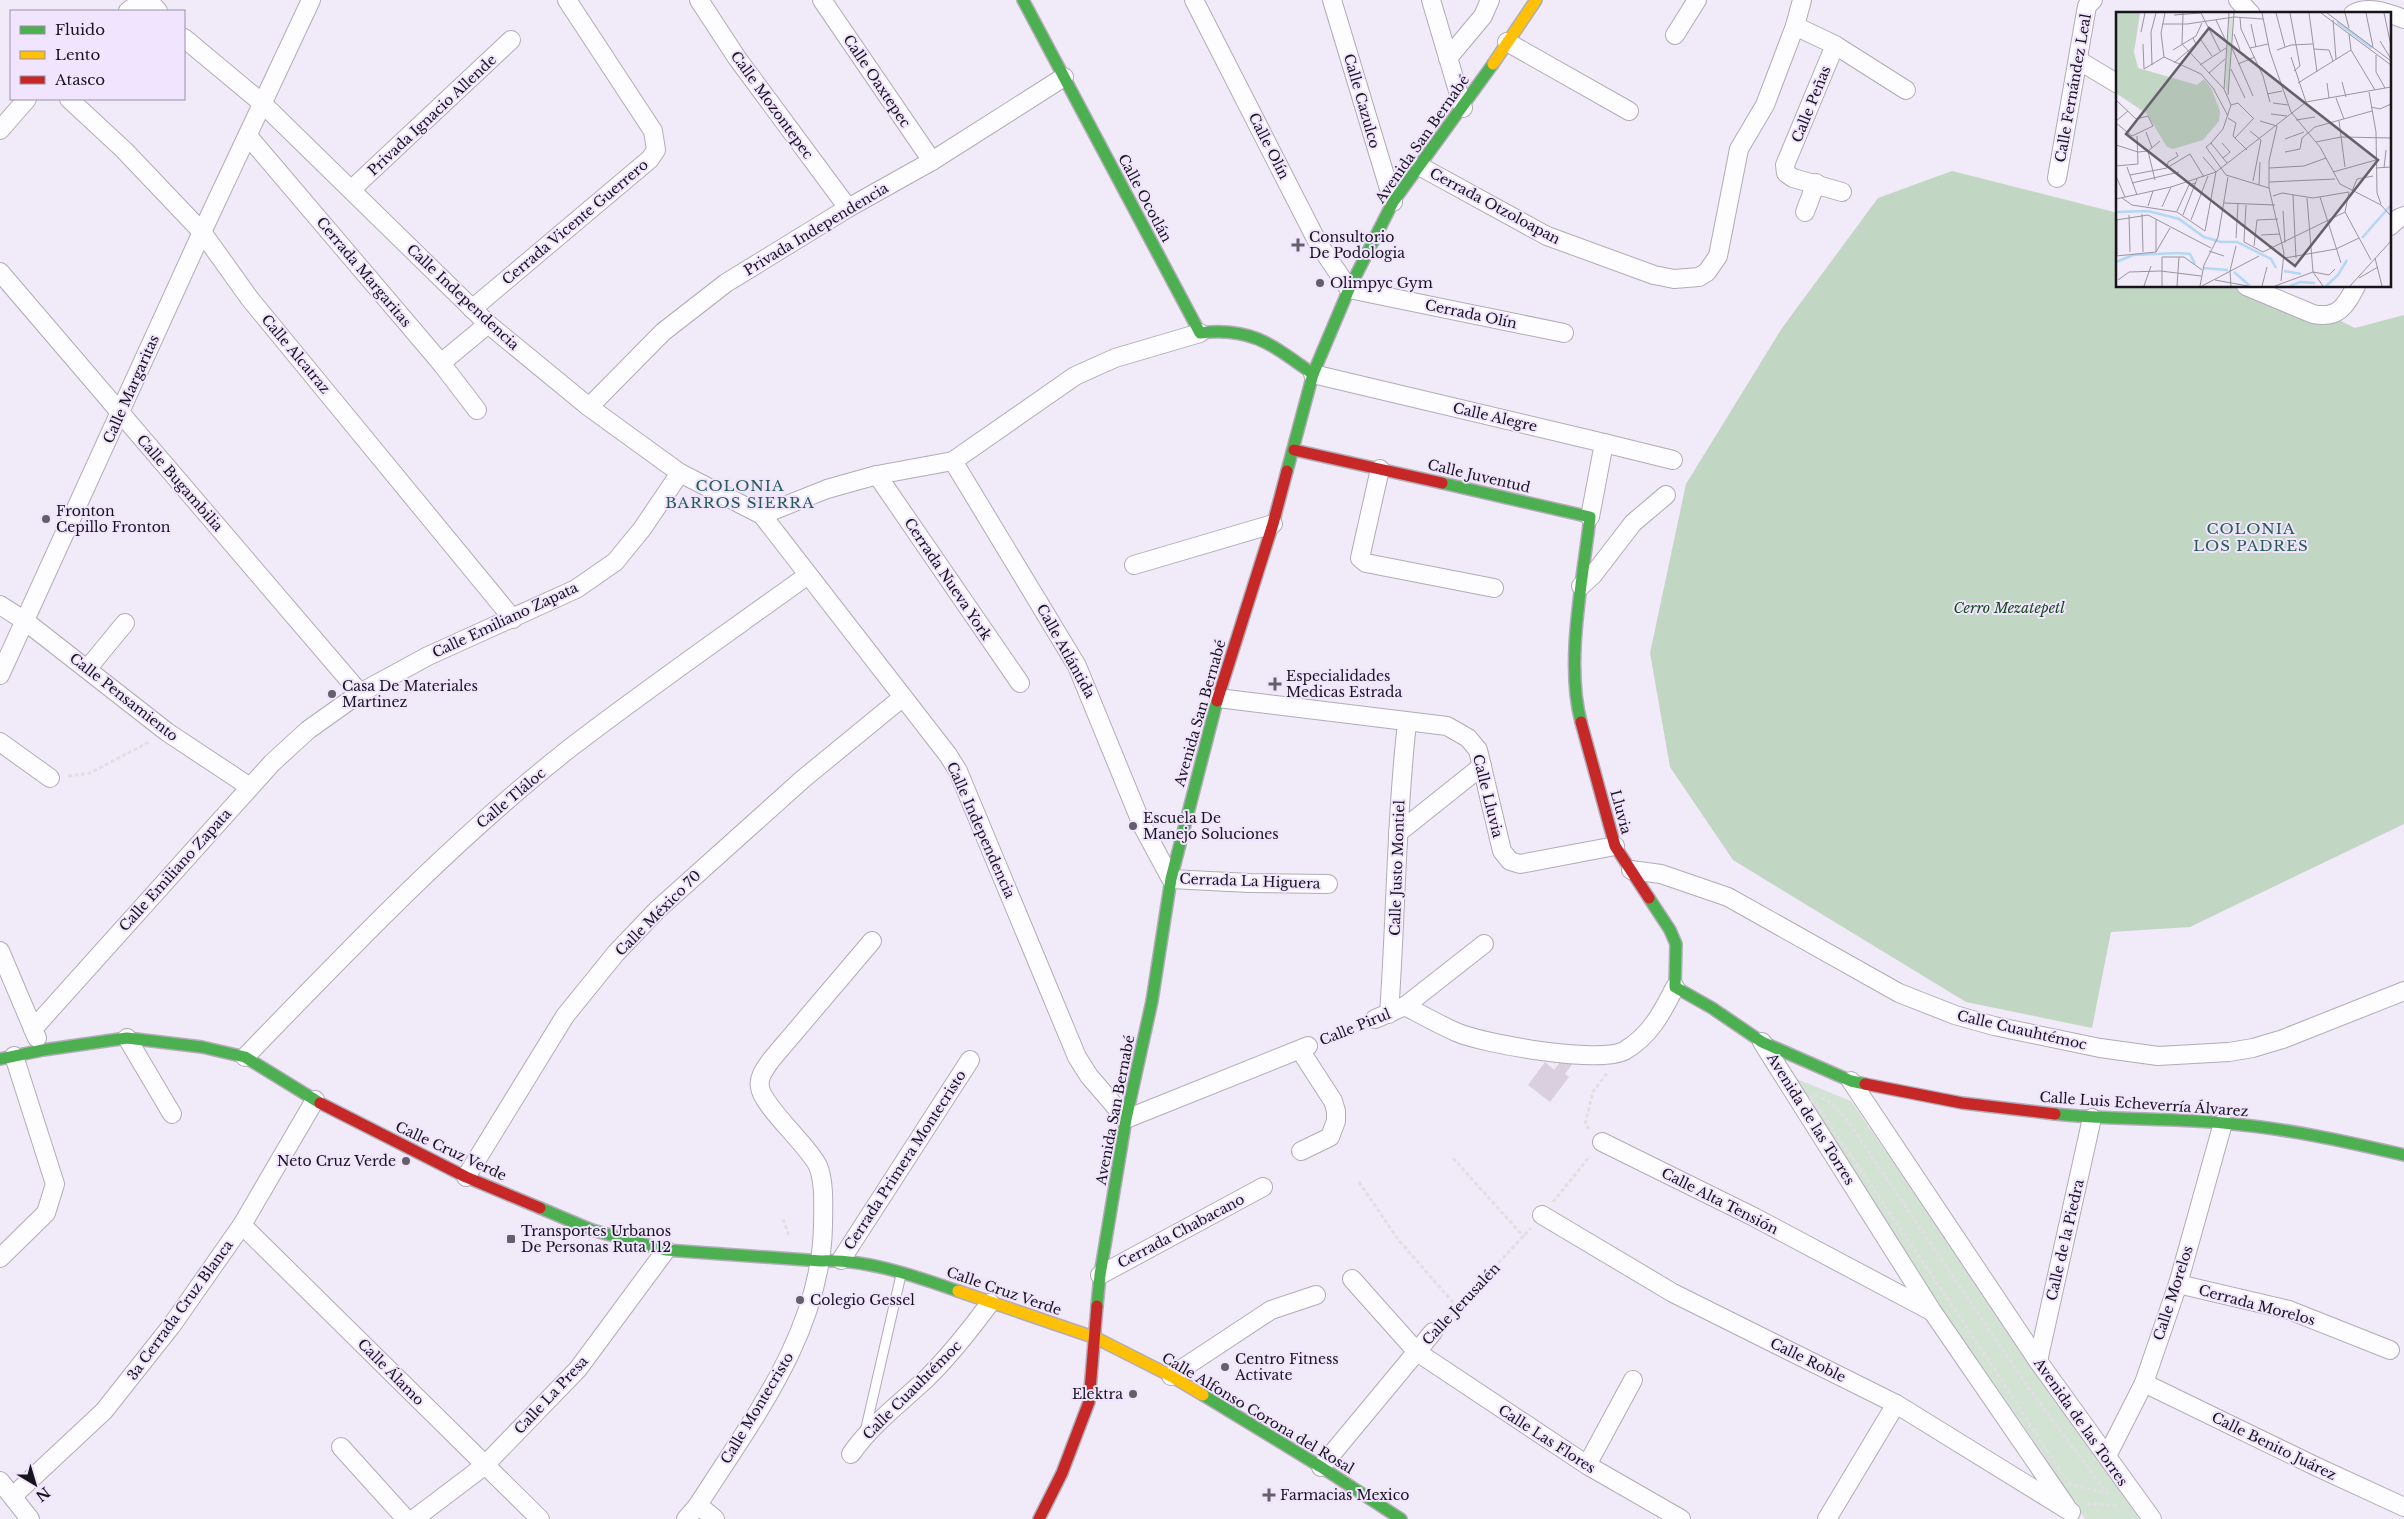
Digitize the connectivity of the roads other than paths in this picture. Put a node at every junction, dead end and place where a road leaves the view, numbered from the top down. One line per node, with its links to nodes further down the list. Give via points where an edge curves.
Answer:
1 (146, 0): 16 (street); 17 (street)
2 (311, 0): 36 (street, Calle Margaritas)
3 (567, 0): 57 (street, Cerrada Vicente Guerrero, via 654,131 656,150 650,159)
4 (699, 0): 48 (street, Calle Mozontepec, via 736,58)
5 (822, 0): 41 (street, Calle Oaxtepec)
6 (1023, 0): 31 (street, Calle Ocotlán)
7 (1194, 0): 56 (street, Calle Olín, via 1318,243)
8 (1332, 0): 47 (street, Calle Cazulco)
9 (1431, 0): 29 (street)
10 (1490, 0): 29 (street, via 1483,16)
11 (1536, 0): 27 (street, Avenida San Bernabé)
12 (1697, 0): 24 (street)
13 (1802, 0): 23 (street)
14 (2238, 0): 18 (street)
15 (2087, 2): 30 (street, Calle Fernández Leal)
16 (130, 10)
17 (157, 10)
18 (2249, 12)
19 (2356, 12): 20 (street)
20 (2386, 12)
21 (2392, 14): 22 (street)
22 (2404, 19)
23 (1795, 26): 28 (street); 42 (street, Cerrada Otzoloapan, via 1765,105 1739,150 1718,256 1707,272 1690,279 1674,280 1654,275 1547,236)
24 (1675, 34)
25 (185, 39): 36 (street, Calle Independencia)
26 (512, 40): 45 (street, Privada Ignacio Allende)
27 (1507, 42): 37 (street, Avenida San Bernabé); 38 (street)
28 (1835, 45): 33 (street); 44 (street, Calle Peñas, via 1785,165 1786,173 1793,178)
29 (1448, 58): 37 (street)
30 (2078, 60): 32 (street); 43 (street, Calle Fernández Leal)
31 (1064, 77): 41 (street, Privada Independencia); 59 (street, Calle Ocotlán)
32 (2116, 83)
33 (1906, 90)
34 (26, 100): 39 (street)
35 (70, 100): 52 (street, Calle Alcatraz, via 124,150)
36 (262, 103): 40 (street, Calle Margaritas); 45 (street, Calle Independencia)
37 (1463, 108): 42 (street, Avenida San Bernabé)
38 (1629, 111)
39 (0, 130)
40 (248, 136): 52 (street, Calle Margaritas); 61 (street, Cerrada Margaritas)
41 (932, 161): 48 (street, Privada Independencia)
42 (1421, 167): 47 (street, Avenida San Bernabé)
43 (2057, 178)
44 (1816, 183): 46 (street, Calle Peñas); 49 (street)
45 (352, 190): 57 (street, Calle Independencia)
46 (1842, 192)
47 (1392, 202): 56 (street, Avenida San Bernabé)
48 (848, 208): 63 (street, Privada Independencia, via 712,294 663,332)
49 (1805, 212)
50 (2404, 216): 51 (street)
51 (2392, 224)
52 (202, 232): 65 (street, Calle Margaritas); 82 (street, Calle Alcatraz, via 250,299)
53 (0, 272): 65 (street, Calle Bugambilia)
54 (2251, 288): 55 (street, via 2324,317 2343,307)
55 (2355, 288)
56 (1348, 289): 60 (street, Cerrada Olín); 62 (street, Avenida San Bernabé)
57 (472, 309): 58 (street, Calle Independencia)
58 (488, 324): 61 (street); 63 (street, Calle Independencia)
59 (1200, 333): 62 (street, via 1234,329 1249,334 1269,343); 69 (street, via 1115,358 1075,376)
60 (1564, 333)
61 (441, 363): 64 (street, Cerrada Margaritas)
62 (1313, 374): 66 (street, Calle Alegre); 67 (street, Avenida San Bernabé)
63 (589, 407): 71 (street, Calle Independencia)
64 (478, 410)
65 (120, 414): 83 (street, Calle Margaritas); 88 (street, Calle Bugambilia)
66 (1604, 443): 68 (street, Calle Alegre); 75 (street)
67 (1294, 450): 70 (street, Calle Juventud); 76 (street, Avenida San Bernabé)
68 (1673, 460)
69 (952, 461): 72 (street); 99 (street, Calle Atlántida, via 1077,666 1144,827)
70 (1380, 469): 75 (street, Calle Juventud); 80 (street, via 1360,558 1366,563)
71 (680, 473): 74 (street); 82 (street, Calle Emiliano Zapata, via 615,562 576,588)
72 (877, 475): 74 (street, via 827,489); 87 (street, Cerrada Nueva York)
73 (1666, 496): 79 (street, via 1633,523)
74 (762, 515): 78 (street, Calle Independencia)
75 (1590, 517): 79 (street)
76 (1272, 524): 77 (street); 90 (street, Avenida San Bernabé)
77 (1134, 566)
78 (808, 575): 89 (street, Calle Independencia); 112 (street, Calle Tláloc, via 570,748 479,825 388,909)
79 (1581, 586): 97 (street, Lluvia, via 1576,668 1580,717)
80 (1494, 588)
81 (0, 605): 83 (street, Calle Pensamiento)
82 (512, 619): 88 (street, Calle Emiliano Zapata, via 428,656)
83 (25, 621): 85 (street, Calle Pensamiento); 86 (street, Calle Margaritas)
84 (125, 622): 85 (street)
85 (88, 668): 95 (street, Calle Pensamiento, via 167,732)
86 (0, 675)
87 (1020, 683)
88 (360, 694): 95 (street, Calle Emiliano Zapata, via 308,730)
89 (903, 697): 118 (street, Calle Independencia, via 937,738 958,771 1077,1057); 123 (street, Calle México 70, via 803,778 657,910 616,954 566,1016)
90 (1218, 698): 91 (street); 99 (street, Avenida San Bernabé)
91 (1407, 723): 93 (street, Calle Lluvia, via 1447,726 1468,738 1478,750); 96 (street, Calle Justo Montiel)
92 (0, 742): 94 (street)
93 (1482, 766): 96 (street); 97 (street, Calle Lluvia, via 1502,851 1510,861 1520,864)
94 (50, 778)
95 (250, 787): 107 (street, Calle Emiliano Zapata)
96 (1398, 833): 106 (street, Calle Justo Montiel)
97 (1615, 846): 98 (street, Lluvia)
98 (1631, 870): 104 (street, Lluvia, via 1676,944); 105 (street, Calle Cuauhtémoc, via 1661,874 1728,897 1899,993 1956,1015 2100,1048 2158,1056 2253,1048)
99 (1171, 879): 100 (street, Cerrada La Higuera); 118 (street, Avenida San Bernabé, via 1152,1001)
100 (1328, 884)
101 (872, 941): 130 (street, Calle Montecristo, via 760,1077 760,1089 767,1101 811,1156 819,1171 823,1225)
102 (1484, 944): 106 (street)
103 (0, 951): 107 (street)
104 (1675, 987): 106 (street, Calle Pirul, via 1660,1017 1645,1036 1622,1052 1569,1056 1481,1040); 109 (street)
105 (2404, 991)
106 (1390, 1013)
107 (33, 1029): 110 (street)
108 (127, 1038): 110 (street, Calle Cruz Verde); 112 (street, Calle Cruz Verde, via 202,1047); 116 (street)
109 (1762, 1042): 114 (street, Avenida de las Torres); 137 (street, Avenida de las Torres)
110 (43, 1050): 111 (street, Calle Cruz Verde)
111 (7, 1058): 128 (street, via 55,1184 46,1213)
112 (245, 1058): 115 (street, Calle Cruz Verde)
113 (970, 1060): 129 (street, Cerrada Primera Montecristo)
114 (1852, 1081): 117 (street, Calle Luis Echeverría Álvarez, via 1962,1103); 142 (street, Avenida de las Torres)
115 (315, 1100): 123 (street, Calle Cruz Verde); 126 (street, 3a Cerrada Cruz Blanca)
116 (172, 1114)
117 (2092, 1118): 119 (street, Calle Luis Echeverría Álvarez); 142 (street, Calle de la Piedra)
118 (1126, 1119): 121 (street, via 1304,1048 1333,1102 1336,1121 1330,1136); 132 (street, Avenida San Bernabé)
119 (2224, 1123): 122 (street, Calle Luis Echeverría Álvarez, via 2318,1135); 134 (street, Calle Morelos)
120 (1602, 1142): 137 (street, Calle Alta Tensión, via 1754,1217)
121 (1301, 1151)
122 (2404, 1155)
123 (466, 1176): 127 (street, Calle Cruz Verde, via 592,1230)
124 (1263, 1187): 132 (street, Cerrada Chabacano)
125 (1542, 1215): 146 (street, Calle Roble, via 1673,1293)
126 (242, 1225): 152 (street, Calle Álamo); 155 (street, 3a Cerrada Cruz Blanca, via 172,1325 104,1411)
127 (666, 1250): 130 (street, Calle Cruz Verde); 152 (street, Calle La Presa, via 578,1369)
128 (0, 1258)
129 (842, 1260): 130 (street, Calle Cruz Verde); 131 (street, Calle Cruz Verde)
130 (821, 1261): 156 (street, Calle Montecristo, via 800,1333 782,1372)
131 (902, 1272): 136 (street, Calle Cruz Verde); 147 (lane)
132 (1100, 1274): 139 (street, Avenida San Bernabé)
133 (1352, 1279): 141 (street, Calle Las Flores)
134 (2178, 1284): 140 (street, Cerrada Morelos, via 2289,1310); 145 (street, Calle Morelos)
135 (1316, 1295): 143 (street, via 1271,1310)
136 (990, 1303): 139 (street, Calle Cruz Verde); 147 (street, Calle Cuauhtémoc, via 940,1365)
137 (1932, 1311): 158 (street, Avenida de las Torres)
138 (1433, 1332): 141 (street, Calle Jerusalén)
139 (1096, 1338): 143 (street, Calle Alfonso Corona del Rosal); 166 (street, Avenida San Bernabé, via 1089,1402 1062,1473)
140 (2390, 1350)
141 (1417, 1352): 151 (street, Calle Las Flores); 153 (street, Calle Jerusalén)
142 (2038, 1361): 150 (street, Avenida de las Torres)
143 (1171, 1376): 153 (street, Calle Alfonso Corona del Rosal)
144 (1633, 1380): 151 (street)
145 (2144, 1383): 150 (street, Calle Morelos); 157 (street, Calle Benito Juárez)
146 (1896, 1404): 158 (street, Calle Roble); 169 (street)
147 (864, 1435): 149 (street, Calle Cuauhtémoc)
148 (341, 1448): 161 (street)
149 (851, 1454)
150 (2107, 1456): 159 (street, Avenida de las Torres)
151 (1587, 1465): 168 (street, Calle Las Flores)
152 (484, 1466): 162 (street, Calle La Presa); 163 (street, Calle Álamo)
153 (1322, 1467): 167 (street, Calle Alfonso Corona del Rosal)
154 (0, 1480): 155 (street)
155 (13, 1496): 160 (street)
156 (698, 1505): 164 (street, Calle Montecristo); 165 (street)
157 (2404, 1507)
158 (2071, 1511)
159 (2147, 1512): 170 (street)
160 (30, 1519)
161 (406, 1519)
162 (414, 1519)
163 (540, 1519)
164 (686, 1519)
165 (715, 1519)
166 (1039, 1519)
167 (1401, 1519)
168 (1681, 1519)
169 (1827, 1519)
170 (2164, 1519)

